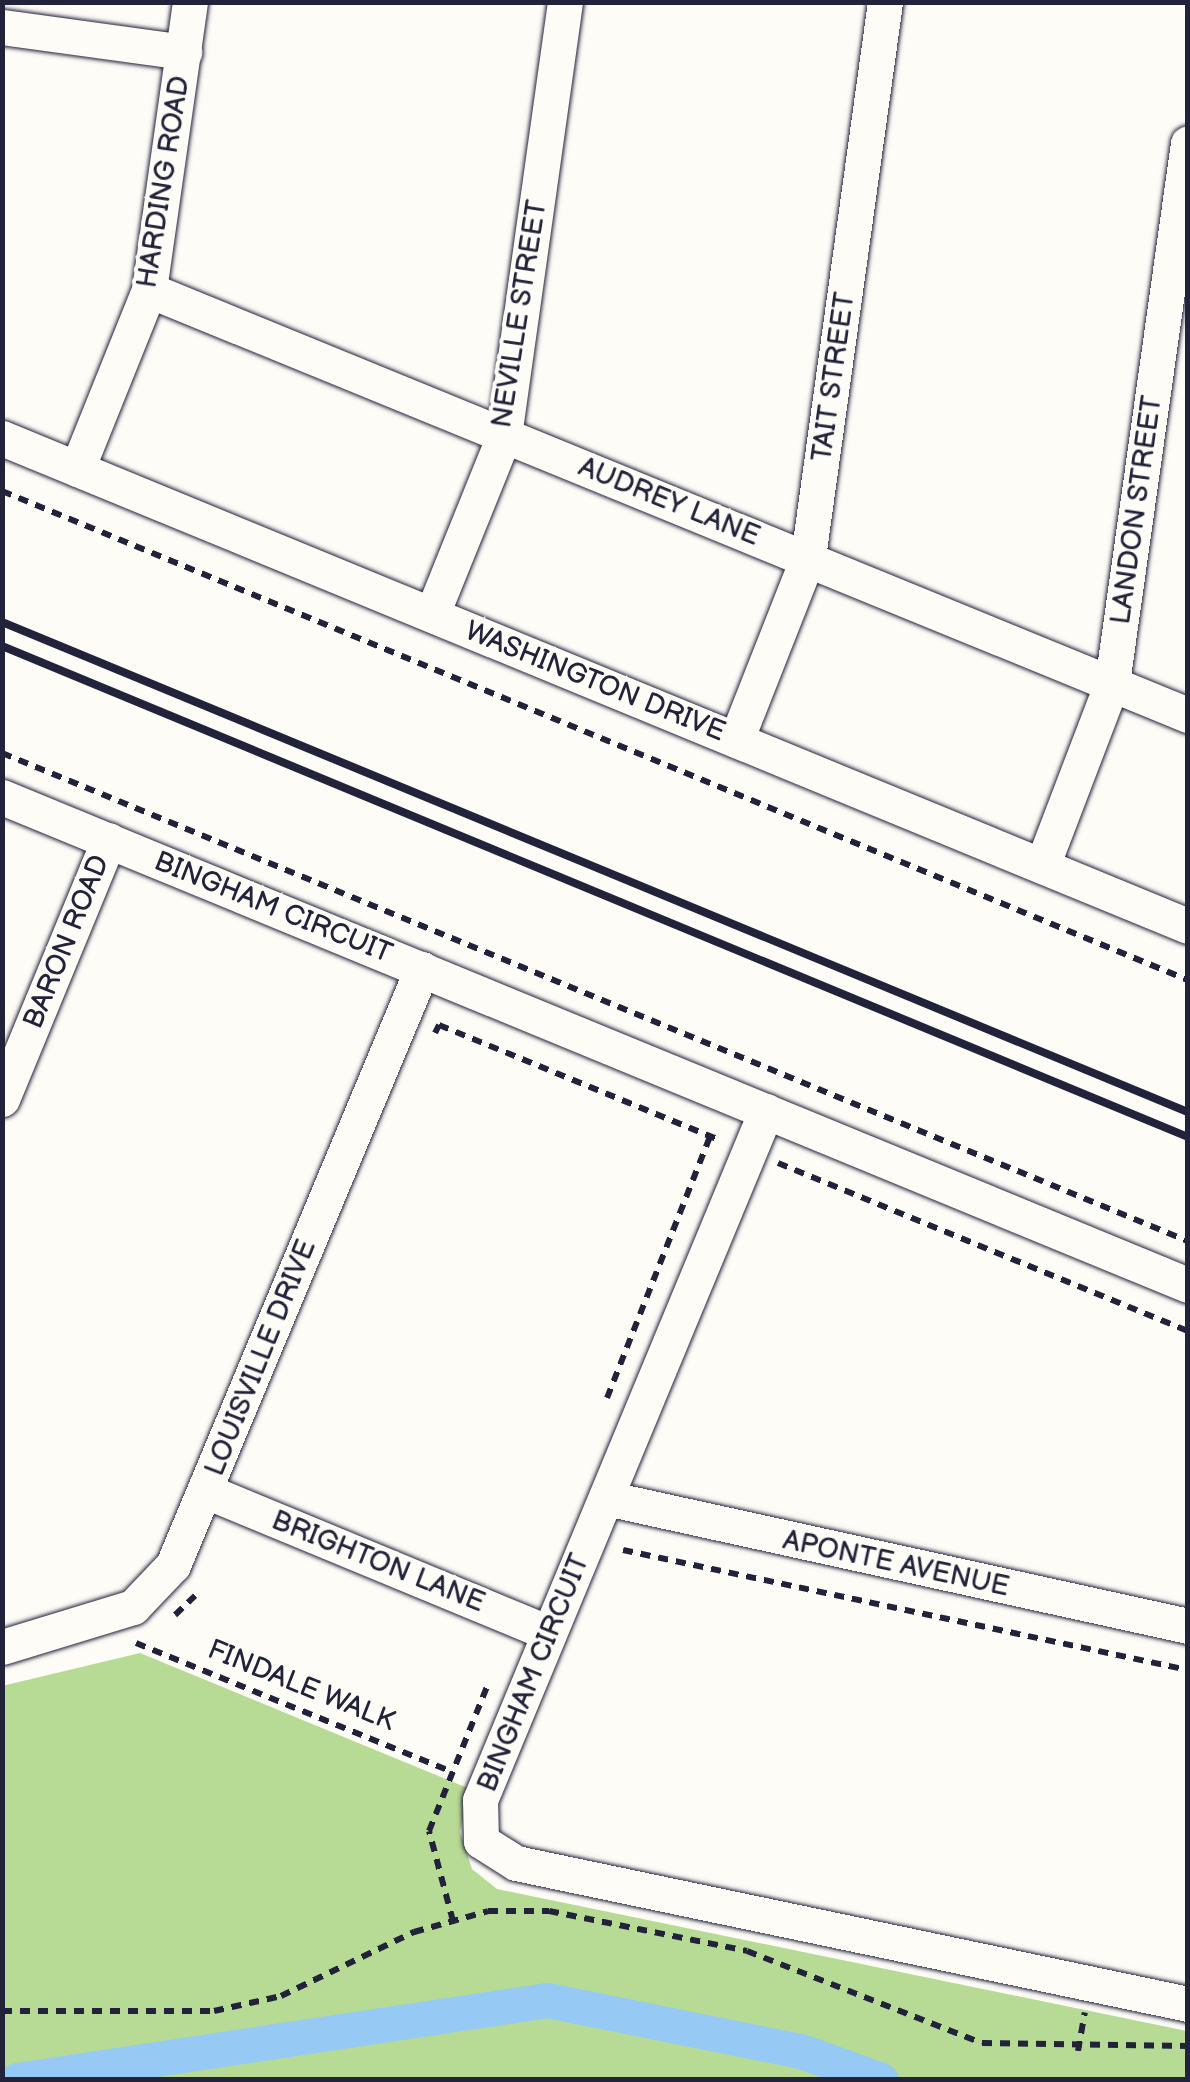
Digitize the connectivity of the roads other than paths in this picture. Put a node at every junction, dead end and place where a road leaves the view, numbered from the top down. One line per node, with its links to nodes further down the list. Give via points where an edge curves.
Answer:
1 (190, 2): 5 (street, HARDING ROAD)
2 (565, 2): 9 (street, NEVILLE STREET)
3 (885, 2): 12 (street, TAIT STREET)
4 (2, 27): 5 (street)
5 (184, 52): 8 (street, HARDING ROAD)
6 (1188, 143): 7 (street, LANDON STREET)
7 (1180, 249): 14 (street, LANDON STREET)
8 (150, 290): 9 (street, AUDREY LANE); 11 (street, HARDING ROAD)
9 (504, 436): 12 (street, AUDREY LANE); 13 (street, NEVILLE STREET)
10 (2, 438): 11 (street, WASHINGTON DRIVE)
11 (77, 469): 13 (street, WASHINGTON DRIVE)
12 (808, 557): 14 (street, AUDREY LANE); 16 (street, TAIT STREET)
13 (432, 614): 16 (street, WASHINGTON DRIVE)
14 (1112, 683): 15 (street, AUDREY LANE); 19 (street, LANDON STREET)
15 (1188, 715)
16 (736, 740): 19 (street, WASHINGTON DRIVE)
17 (2, 797): 18 (street, BINGHAM CIRCUIT)
18 (109, 840): 21 (street, BINGHAM CIRCUIT); 22 (street, BARON ROAD)
19 (1042, 866): 20 (street, WASHINGTON DRIVE)
20 (1188, 926)
21 (422, 969): 23 (street, BINGHAM CIRCUIT); 25 (street, LOUISVILLE DRIVE)
22 (2, 1099)
23 (766, 1111): 24 (street, BINGHAM CIRCUIT); 26 (street, BINGHAM CIRCUIT)
24 (1188, 1285)
25 (206, 1491): 28 (street, BRIGHTON LANE); 29 (street, LOUISVILLE DRIVE, via 155,1592 104,1620)
26 (606, 1498): 27 (street, APONTE AVENUE); 28 (street, BINGHAM CIRCUIT)
27 (1188, 1626)
28 (550, 1633): 30 (street, BINGHAM CIRCUIT, via 480,1800 481,1841 498,1854)
29 (2, 1646)
30 (1188, 2004)

